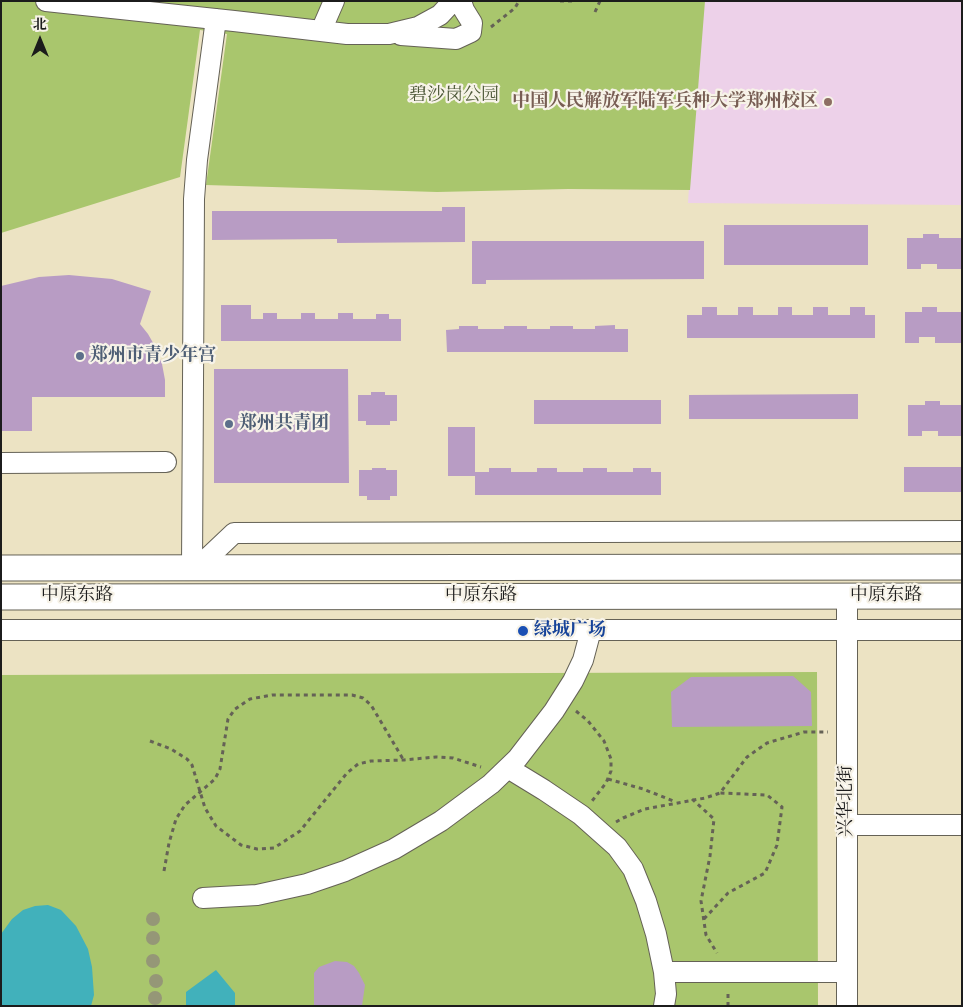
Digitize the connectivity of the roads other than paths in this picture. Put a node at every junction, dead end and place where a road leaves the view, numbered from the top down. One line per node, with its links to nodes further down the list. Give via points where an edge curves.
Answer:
1 (46, 1): 5 (street)
2 (334, 1): 7 (street)
3 (453, 1): 8 (street, via 440,14 418,27)
4 (462, 1): 8 (street, via 472,23 471,32 456,39)
5 (77, 3): 6 (street)
6 (216, 19): 7 (street); 14 (street, via 194,199)
7 (321, 31): 8 (street)
8 (389, 34)
9 (166, 462): 10 (street)
10 (1, 463)
11 (962, 531): 14 (street, via 234,532)
12 (962, 567): 14 (main road, 中原东路)
13 (1, 568): 14 (main road, 中原东路)
14 (195, 568)
15 (847, 596): 16 (main road, 中原东路); 17 (main road, 中原东路); 20 (street, 兴华北街)
16 (962, 596)
17 (1, 597)
18 (1, 630): 19 (street)
19 (591, 630): 20 (street); 22 (street, via 574,681 518,759)
20 (847, 630): 21 (street); 23 (street, 兴华北街)
21 (962, 630)
22 (504, 772): 25 (street, via 442,820 394,849 345,871 307,884 257,895); 26 (street, via 581,814 617,847 633,869 646,901)
23 (847, 825): 24 (street); 27 (street, 兴华北街)
24 (962, 825)
25 (203, 898)
26 (664, 972): 27 (street); 28 (street)
27 (847, 972): 29 (street, 兴华北街)
28 (664, 1006)
29 (847, 1006)

